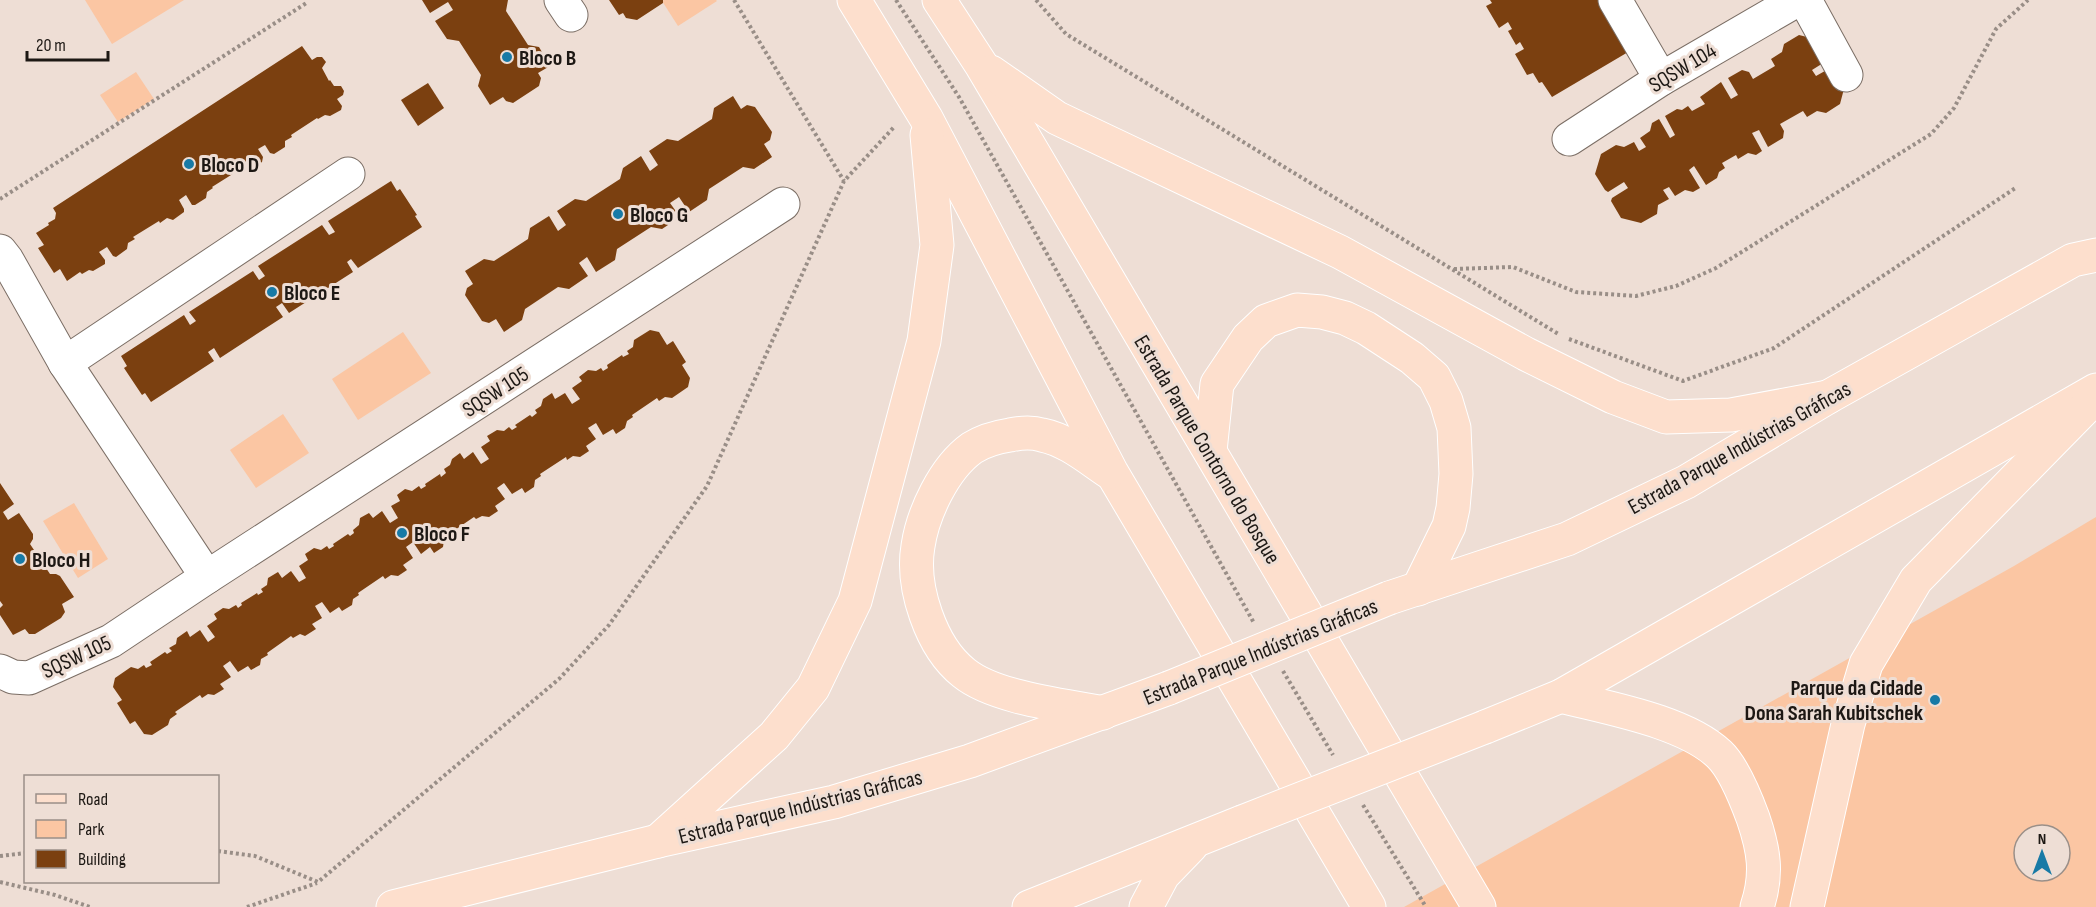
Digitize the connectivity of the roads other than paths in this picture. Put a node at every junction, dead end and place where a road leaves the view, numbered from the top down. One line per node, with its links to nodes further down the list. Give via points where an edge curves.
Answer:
1 (854, 0): 9 (main road)
2 (939, 0): 6 (main road, Estrada Parque Contorno do Bosque)
3 (1615, 0): 8 (street)
4 (1797, 0): 8 (street, SQSW 104)
5 (1805, 0): 7 (street)
6 (982, 66): 17 (main road, via 1057,118 1340,252 1526,354 1666,417 1731,415); 19 (main road, Estrada Parque Contorno do Bosque)
7 (1846, 75)
8 (1661, 78): 10 (street, SQSW 104)
9 (921, 111): 20 (main road); 26 (main road, via 937,245 924,341 855,601 813,688 774,736)
10 (1569, 139)
11 (348, 174): 15 (street)
12 (783, 204): 21 (street, SQSW 105)
13 (2088, 253): 17 (main road, Estrada Parque Indústrias Gráficas)
14 (2, 256): 15 (street)
15 (64, 363): 21 (street)
16 (2096, 390): 24 (main road)
17 (1828, 397): 22 (main road, Estrada Parque Indústrias Gráficas, via 1686,482 1567,539)
18 (2096, 398): 34 (main road, via 1916,580 1866,664 1848,724)
19 (1210, 451): 22 (main road, via 1217,384 1248,338 1266,321 1297,310 1345,318 1412,358 1434,377 1446,400 1454,428 1456,474 1449,526); 28 (main road, Estrada Parque Contorno do Bosque)
20 (1112, 473): 25 (main road, via 1041,434 996,437 972,448 954,465 926,515 918,547 925,617 941,647 964,673 996,691); 32 (main road)
21 (207, 577): 23 (street, SQSW 105, via 111,641 65,663 29,678)
22 (1404, 594): 25 (main road, Estrada Parque Indústrias Gráficas, bridge)
23 (0, 671)
24 (1561, 696): 27 (main road, bridge); 33 (main road, via 1684,731 1719,754 1744,792 1765,863)
25 (1103, 713): 26 (main road, Estrada Parque Indústrias Gráficas, via 970,761 834,802)
26 (657, 841): 29 (main road, Estrada Parque Indústrias Gráficas)
27 (1195, 841): 30 (main road); 31 (main road, via 1163,875)
28 (1478, 905)
29 (393, 907)
30 (1029, 907)
31 (1146, 907)
32 (1369, 907)
33 (1757, 907)
34 (1807, 907)

